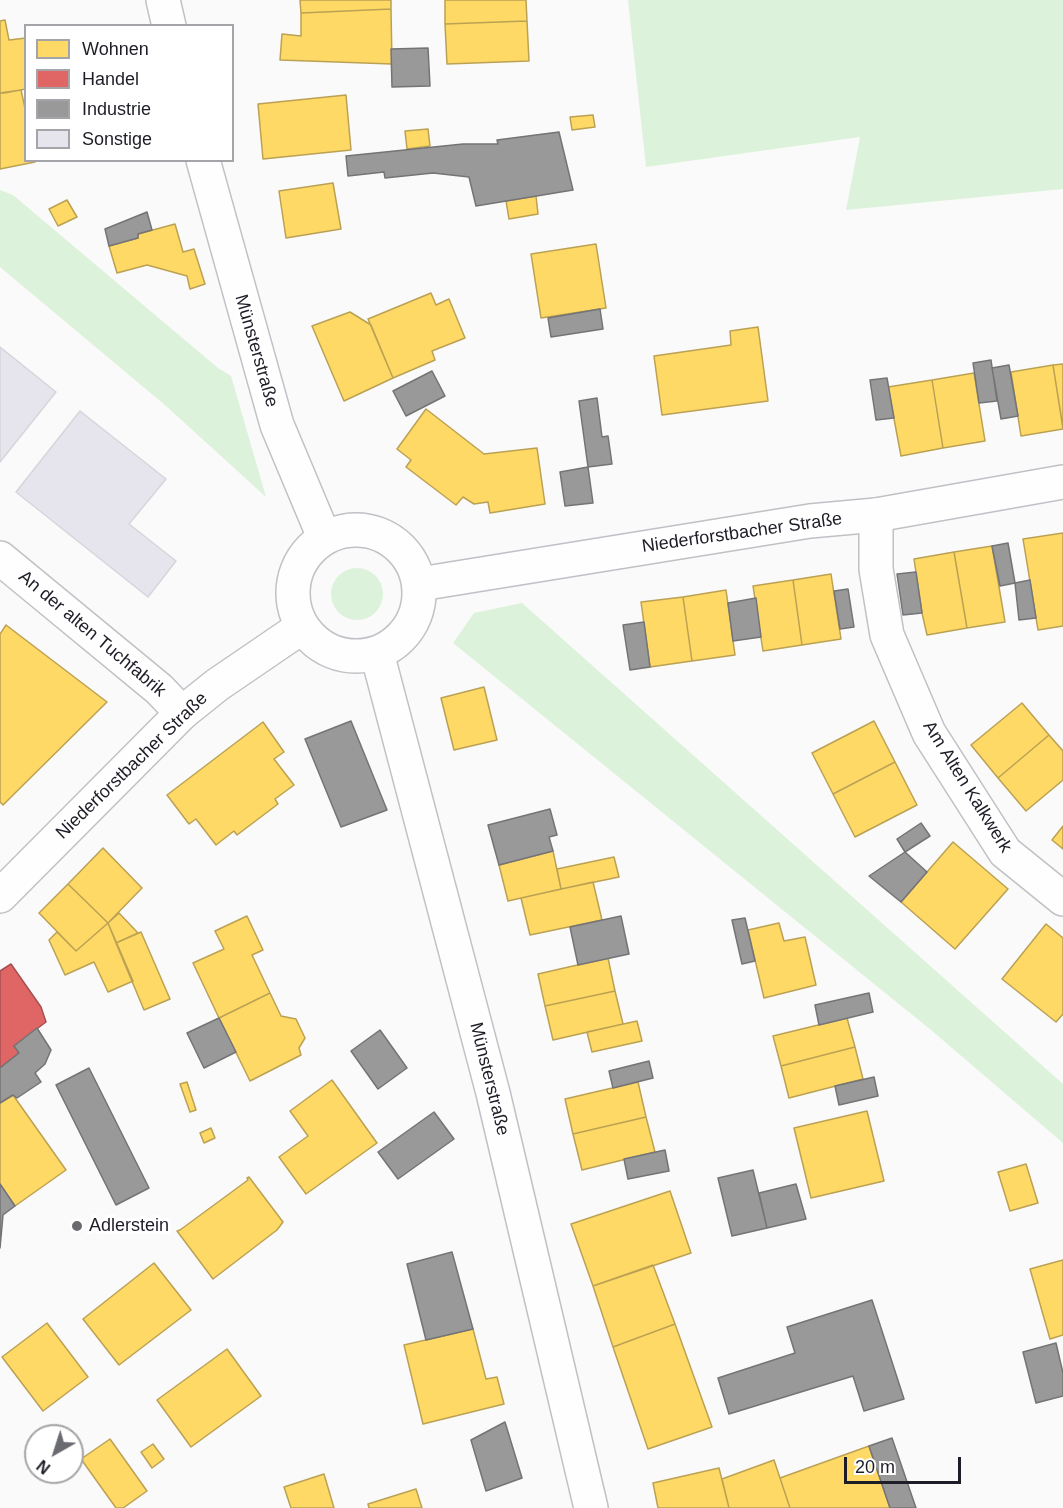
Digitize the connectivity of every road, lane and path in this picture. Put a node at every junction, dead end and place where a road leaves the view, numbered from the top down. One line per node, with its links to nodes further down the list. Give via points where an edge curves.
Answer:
1 (163, 0): 2 (street)
2 (168, 24)
3 (204, 162): 6 (street, Münsterstraße, via 277,425)
4 (1063, 482): 5 (street, Niederforstbacher Straße)
5 (876, 515): 8 (street, Niederforstbacher Straße, via 810,521); 13 (street, Am Alten Kalkwerk, via 876,569 887,635 929,733 1005,852)
6 (324, 537): 8 (street, via 348,529 368,530 388,538 410,558); 9 (street, via 307,553 295,577 293,602)
7 (0, 558): 11 (street, An der alten Tuchfabrik, via 159,688)
8 (420, 584): 10 (street, via 420,607 411,627)
9 (302, 627): 10 (street, via 316,643 336,653); 11 (street, Niederforstbacher Straße)
10 (377, 653): 14 (street, Münsterstraße, via 490,1082)
11 (182, 713): 12 (street, Niederforstbacher Straße)
12 (0, 896)
13 (1063, 899)
14 (591, 1508)

